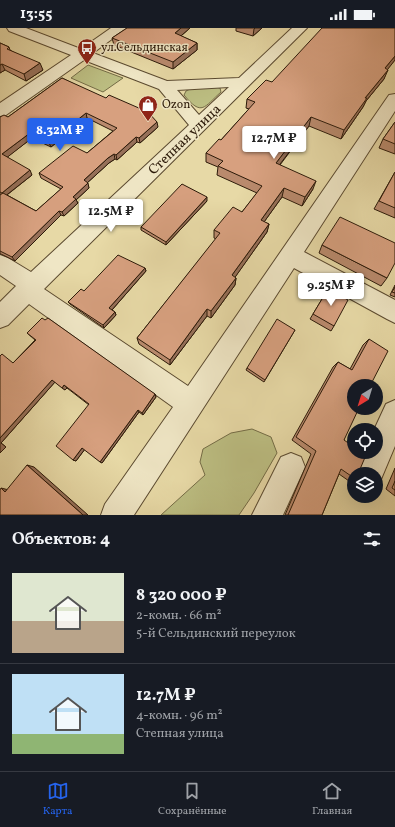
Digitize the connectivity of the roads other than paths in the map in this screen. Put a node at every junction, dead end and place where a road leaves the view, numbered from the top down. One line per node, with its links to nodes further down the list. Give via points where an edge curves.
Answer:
1 (14, 28): 4 (street)
2 (120, 28): 4 (street)
3 (300, 28): 5 (street, Степная улица)
4 (82, 54): 6 (street); 8 (street)
5 (245, 82): 6 (street); 9 (street, Степная улица)
6 (165, 86): 9 (street)
7 (395, 99): 10 (street)
8 (0, 111)
9 (199, 126): 12 (street, Степная улица)
10 (291, 256): 13 (street); 15 (street)
11 (0, 264): 12 (street)
12 (30, 288): 14 (street, Степная улица); 15 (street)
13 (395, 312)
14 (0, 317)
15 (191, 404): 19 (street)
16 (395, 413): 18 (street)
17 (291, 467): 20 (street)
18 (372, 467)
19 (116, 515)
20 (267, 515)

